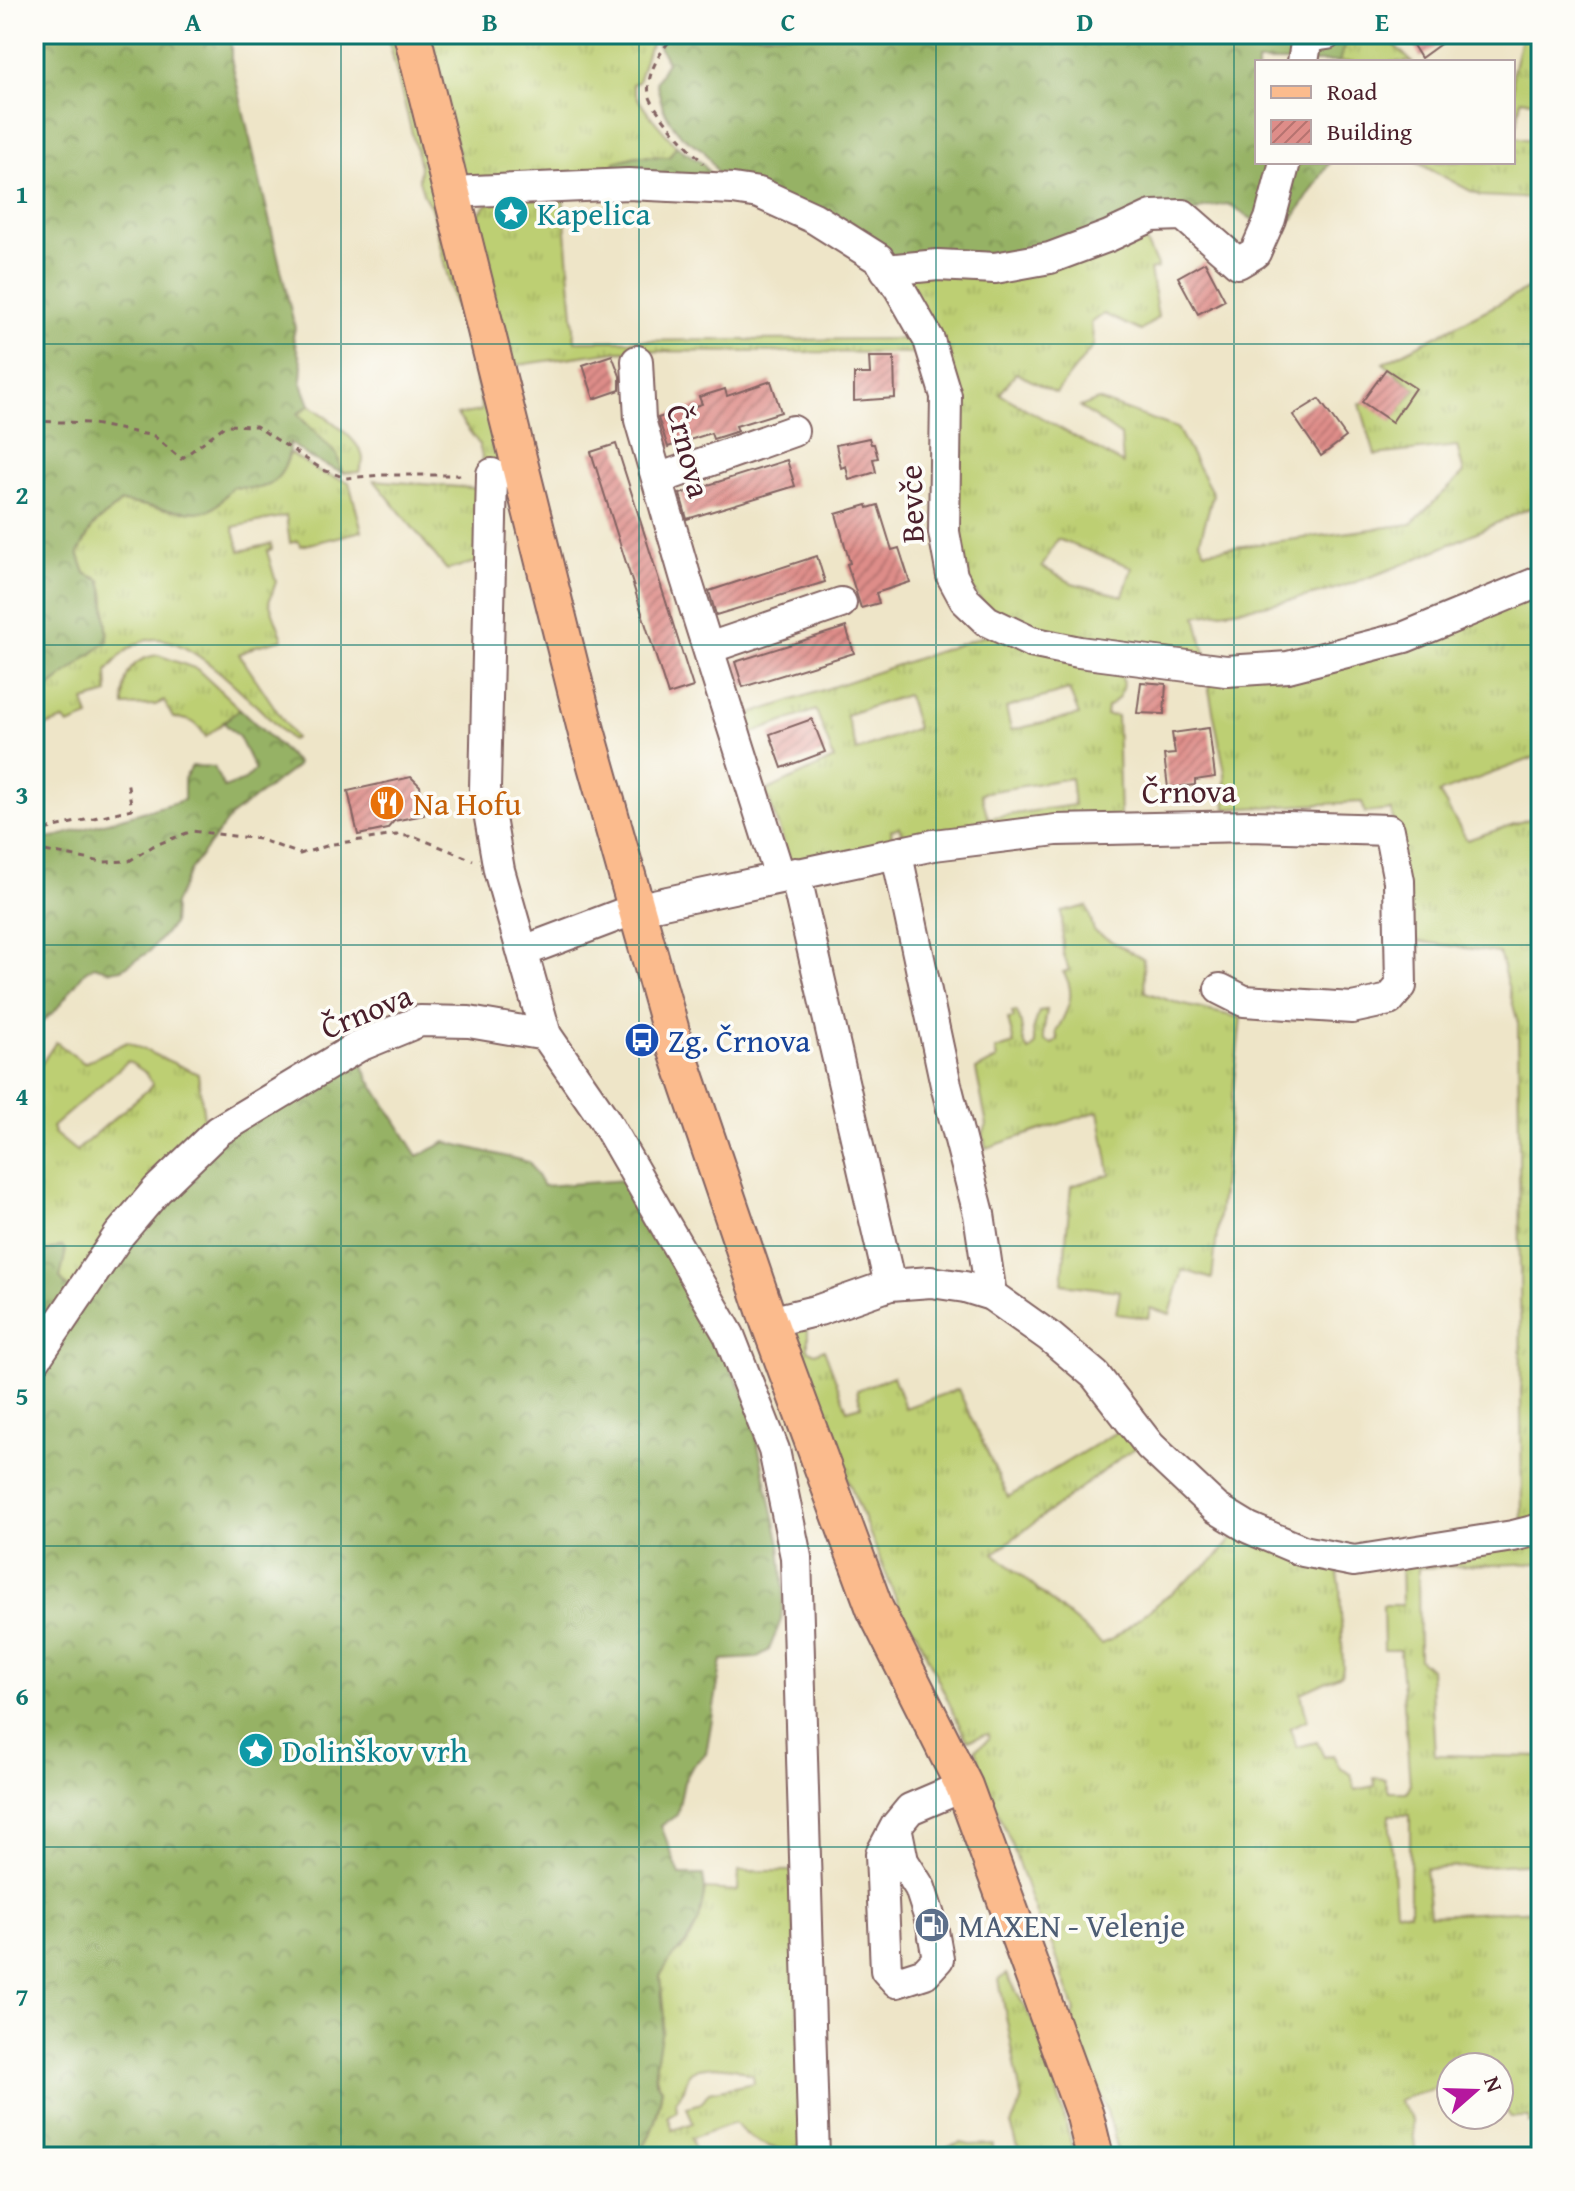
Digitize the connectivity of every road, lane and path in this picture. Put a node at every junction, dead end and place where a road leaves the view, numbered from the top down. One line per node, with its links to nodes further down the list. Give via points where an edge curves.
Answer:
1 (412, 34): 7 (main road)
2 (677, 34): 6 (path, via 657,56 650,99 708,168)
3 (1327, 34): 4 (street, via 1307,37)
4 (1303, 60)
5 (1284, 164): 8 (street, via 1255,253 1238,263 1183,215 1152,216 1050,258 995,268 938,265)
6 (717, 187): 7 (street, Bevče, via 628,184); 8 (street, Bevče, via 759,193 814,218 879,259)
7 (451, 192): 23 (main road)
8 (886, 270): 14 (street, Bevče, via 929,340 946,396 944,532 952,576 965,600 987,621 1020,637 1079,652 1226,671 1288,667 1405,637)
9 (637, 361): 13 (street, Črnova, via 640,420)
10 (34, 421): 12 (path, via 88,423 154,436 181,459 226,425 256,426 323,470 346,478)
11 (793, 431): 13 (street)
12 (492, 474): 21 (street, via 485,789)
13 (658, 479): 16 (street, Črnova)
14 (1541, 581)
15 (841, 603): 16 (street)
16 (709, 648): 22 (street, Črnova)
17 (127, 780): 18 (path, via 132,809)
18 (34, 834)
19 (34, 849): 21 (path, via 102,862 129,861 192,831 259,839 300,854 396,835 416,837)
20 (897, 855): 22 (street, Črnova); 25 (street, Črnova, via 934,845 1056,830 1389,830 1399,881 1401,986 1389,1000 1352,1008 1310,1007 1244,1001); 28 (street, via 979,1214)
21 (499, 870): 24 (street)
22 (788, 875): 23 (street, Črnova); 27 (street, Črnova)
23 (635, 909): 24 (street, Črnova); 29 (main road)
24 (524, 951): 26 (street)
25 (1220, 989)
26 (546, 1035): 30 (street, Črnova, via 469,1022 420,1021 359,1046 218,1131 119,1235); 34 (street, via 604,1119 729,1335 774,1450 796,1557)
27 (890, 1285): 28 (street, via 931,1282); 29 (street)
28 (991, 1295): 31 (street, via 1095,1375 1150,1446 1216,1508 1303,1551 1354,1561)
29 (769, 1322): 32 (main road, via 875,1609)
30 (34, 1361)
31 (1541, 1529)
32 (964, 1786): 33 (street, via 910,1809); 35 (main road, via 1085,2116)
33 (896, 1826)
34 (814, 2157)
35 (1095, 2157)

